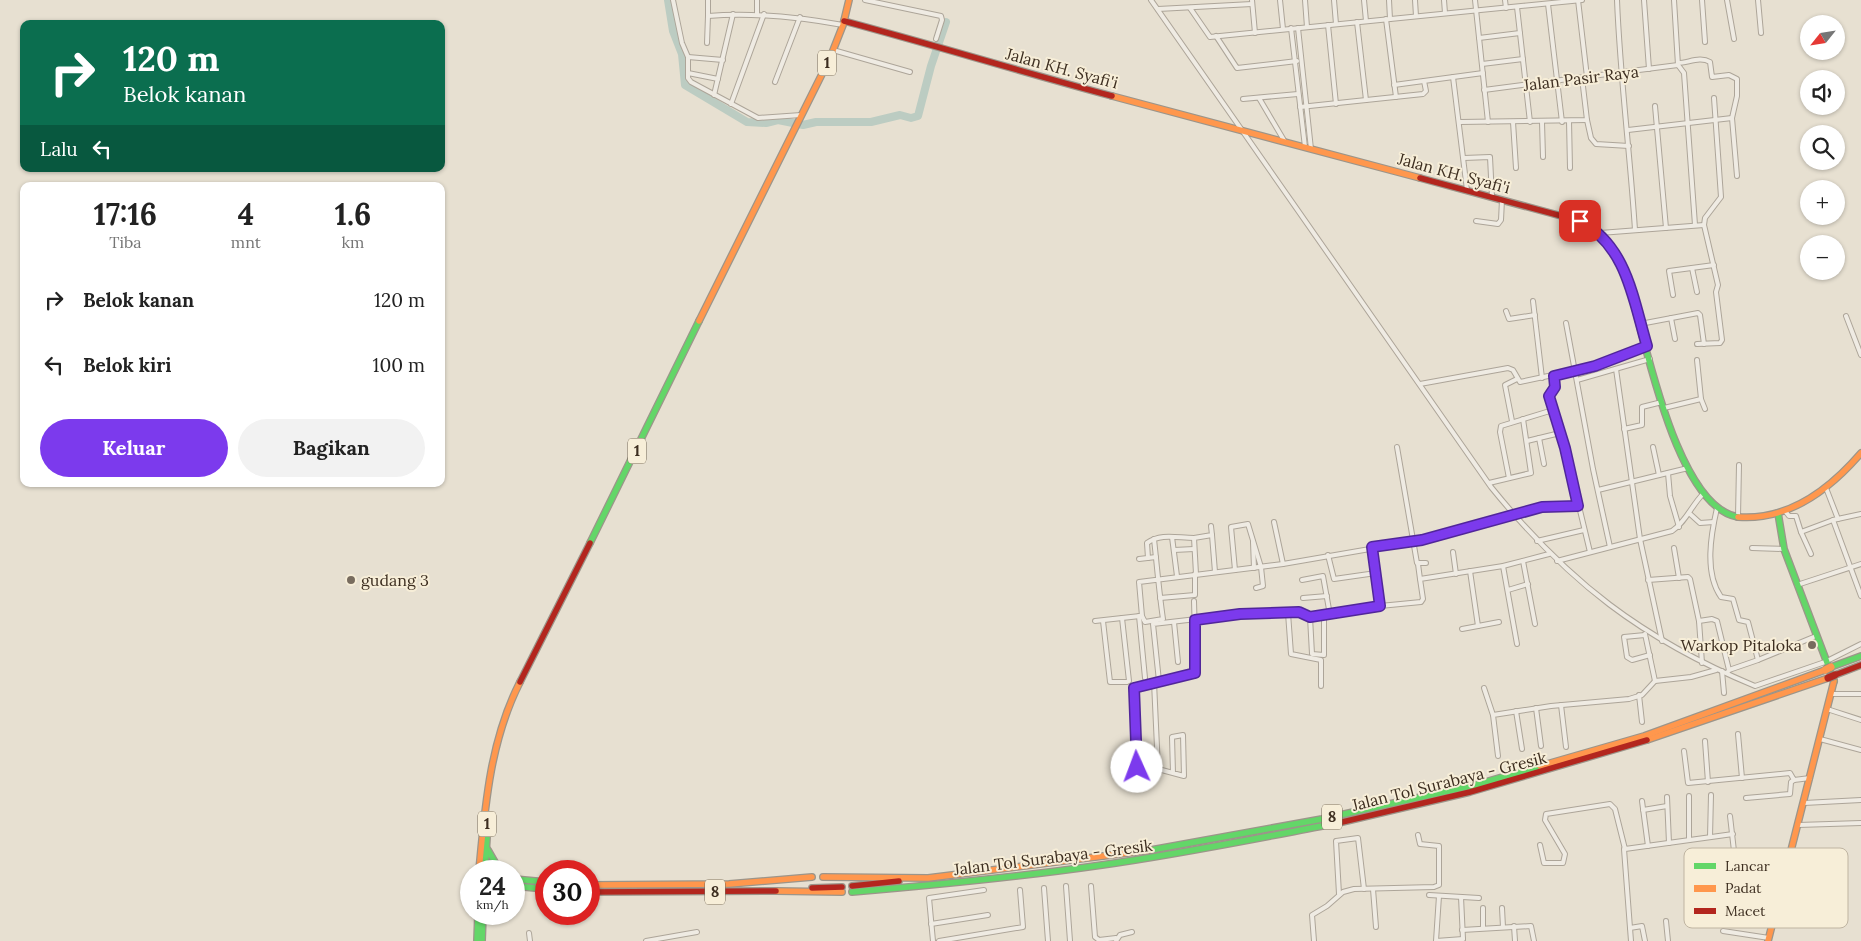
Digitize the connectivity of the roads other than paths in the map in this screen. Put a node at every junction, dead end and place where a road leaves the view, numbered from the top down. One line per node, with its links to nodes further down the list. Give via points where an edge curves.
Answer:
1 (673, 0): 61 (street)
2 (708, 0): 38 (street)
3 (757, 0): 36 (street)
4 (849, 0): 44 (main road, 1)
5 (866, 0): 25 (street)
6 (1151, 0): 32 (street)
7 (1280, 0): 50 (street)
8 (1305, 0): 47 (street)
9 (1334, 0): 45 (street)
10 (1364, 0): 42 (street)
11 (1389, 0): 41 (street)
12 (1415, 0): 39 (street)
13 (1444, 0): 34 (street)
14 (1475, 0): 33 (street)
15 (1505, 0): 31 (street)
16 (1535, 0): 28 (street)
17 (1580, 0): 24 (street); 74 (street)
18 (1617, 0): 72 (street)
19 (1644, 0): 68 (street)
20 (1674, 0): 67 (street)
21 (1702, 0): 58 (street)
22 (1727, 0): 56 (street)
23 (1758, 0): 53 (street)
24 (1563, 1): 27 (street)
25 (896, 2): 57 (street, via 941,16)
26 (1252, 2): 30 (street); 51 (street)
27 (1548, 4): 28 (street); 77 (street)
28 (1535, 5): 29 (street)
29 (1517, 7): 31 (street); 52 (street)
30 (1190, 8): 32 (street); 54 (street, via 1208,36)
31 (1506, 8): 33 (street)
32 (1158, 9): 107 (street)
33 (1476, 10): 34 (street); 55 (street)
34 (1445, 13): 39 (street)
35 (732, 14): 36 (street); 38 (street); 63 (street)
36 (757, 14): 37 (street)
37 (764, 14): 40 (street); 89 (street)
38 (708, 16): 59 (street)
39 (1416, 16): 41 (street)
40 (800, 17): 44 (street); 78 (street)
41 (1388, 19): 42 (street); 79 (street)
42 (1366, 21): 43 (street)
43 (1358, 22): 45 (street); 88 (street)
44 (844, 23): 57 (main road, Jalan KH. Syafi'i); 60 (main road, 1)
45 (1336, 24): 46 (street)
46 (1328, 25): 47 (street); 90 (street)
47 (1307, 27): 49 (street)
48 (1291, 28): 49 (street); 50 (street); 65 (street)
49 (1298, 28): 64 (street)
50 (1283, 29): 51 (street)
51 (1256, 32): 54 (street)
52 (1520, 33): 55 (street); 62 (street)
53 (1761, 33)
54 (1216, 36): 65 (street, via 1237,68)
55 (1479, 38): 66 (street)
56 (1734, 39)
57 (934, 42): 107 (main road, Jalan KH. Syafi'i, via 976,60)
58 (1705, 42)
59 (707, 43)
60 (833, 50): 69 (street); 94 (main road, 1)
61 (688, 57): 63 (street); 70 (street)
62 (1522, 59): 66 (street); 80 (street)
63 (723, 60): 75 (street)
64 (1302, 60): 65 (street); 93 (street)
65 (1294, 61): 83 (street)
66 (1482, 64): 71 (street)
67 (1678, 64): 68 (street, Jalan Pasir Raya); 95 (street, Jalan Pasir Raya, via 1688,60 1707,60 1712,77 1729,75 1736,79 1737,96); 105 (street, via 1684,73)
68 (1649, 69): 72 (street, Jalan Pasir Raya)
69 (910, 72)
70 (688, 73): 75 (street); 82 (street, via 691,82)
71 (1483, 73): 73 (street); 81 (street)
72 (1620, 73): 74 (street, Jalan Pasir Raya); 108 (street)
73 (1453, 77): 76 (street); 99 (street)
74 (1585, 77): 77 (street, Jalan Pasir Raya); 96 (street)
75 (718, 78): 82 (street)
76 (1424, 81): 79 (street); 84 (street, via 1425,93)
77 (1557, 81): 80 (street, Jalan Pasir Raya); 104 (street)
78 (775, 82)
79 (1394, 85): 84 (street)
80 (1526, 85): 81 (street, Jalan Pasir Raya); 102 (street)
81 (1484, 90): 100 (street)
82 (714, 94): 89 (street)
83 (1298, 94): 85 (street); 92 (street)
84 (1396, 97): 88 (street)
85 (1259, 98): 87 (street); 109 (street)
86 (1714, 98): 97 (street)
87 (1243, 99)
88 (1366, 100): 90 (street)
89 (731, 104): 94 (street, via 758,118)
90 (1336, 104): 93 (street)
91 (1655, 106): 106 (street)
92 (1300, 107): 93 (street); 111 (street)
93 (1306, 107): 111 (street)
94 (801, 115): 303 (main road, 1, via 513,696 502,724)
95 (1732, 118): 97 (street); 116 (street)
96 (1587, 120): 98 (street); 110 (street, via 1591,138 1596,144)
97 (1716, 120): 105 (street); 122 (street, via 1721,197 1705,218)
98 (1569, 121): 104 (street); 115 (street)
99 (1460, 122): 100 (street); 113 (street)
100 (1488, 122): 101 (street)
101 (1513, 122): 102 (street); 114 (street)
102 (1530, 122): 103 (street)
103 (1542, 122): 104 (street); 112 (street)
104 (1562, 122)
105 (1686, 124): 106 (street); 121 (street)
106 (1657, 126): 108 (street); 123 (street)
107 (1240, 129): 109 (main road, Jalan KH. Syafi'i); 150 (street)
108 (1628, 130): 110 (street)
109 (1285, 142): 111 (main road, Jalan KH. Syafi'i)
110 (1629, 146): 124 (street)
111 (1308, 148): 117 (main road, Jalan KH. Syafi'i)
112 (1543, 157)
113 (1464, 158): 117 (street); 118 (street, via 1490,157)
114 (1516, 168)
115 (1570, 168)
116 (1737, 176)
117 (1467, 190): 118 (main road, Jalan KH. Syafi'i)
118 (1492, 197): 119 (main road, Jalan KH. Syafi'i)
119 (1502, 200): 120 (street, via 1498,224); 125 (main road, Jalan KH. Syafi'i, via 1580,221)
120 (1476, 221)
121 (1695, 225): 122 (street); 123 (street)
122 (1704, 225): 126 (street)
123 (1666, 228): 124 (street)
124 (1635, 230): 125 (street)
125 (1600, 233): 136 (main road, Jalan KH. Syafi'i, via 1622,264)
126 (1714, 264): 127 (street); 139 (street, via 1722,340)
127 (1692, 268): 128 (street); 129 (street, via 1668,272)
128 (1697, 292)
129 (1673, 295)
130 (1533, 301): 132 (street)
131 (1506, 311): 132 (street, via 1509,319)
132 (1535, 315): 147 (street)
133 (1846, 316): 141 (street)
134 (1671, 318): 136 (street); 137 (street); 139 (street, via 1699,314)
135 (1566, 324): 145 (street)
136 (1640, 324): 140 (main road, Jalan KH. Syafi'i)
137 (1675, 339)
138 (1697, 344): 139 (street)
139 (1704, 344)
140 (1647, 346): 142 (main road, Jalan KH. Syafi'i); 145 (street)
141 (1861, 355)
142 (1650, 359): 144 (street); 152 (main road, Jalan KH. Syafi'i)
143 (1697, 360): 151 (street)
144 (1616, 369): 149 (street); 157 (street)
145 (1575, 371): 146 (street); 149 (street)
146 (1554, 376): 147 (street); 154 (street, via 1555,387 1549,395)
147 (1542, 378): 148 (street, via 1520,382)
148 (1517, 379): 150 (street, via 1508,368); 156 (street, via 1505,385)
149 (1577, 380): 173 (street)
150 (1420, 384): 171 (street)
151 (1701, 399): 152 (street); 153 (street)
152 (1663, 405): 157 (street, via 1642,407 1642,425); 166 (main road, Jalan KH. Syafi'i)
153 (1705, 409)
154 (1553, 410): 155 (street); 158 (street)
155 (1523, 419): 156 (street); 160 (street)
156 (1512, 421): 169 (street, via 1503,424 1500,432)
157 (1624, 429): 170 (street)
158 (1560, 433): 159 (street); 175 (street)
159 (1539, 438): 160 (street); 164 (street)
160 (1527, 441): 169 (street, via 1531,473)
161 (1397, 447): 195 (street)
162 (1653, 447): 168 (street)
163 (1861, 453): 172 (main road, Jalan KH. Syafi'i)
164 (1544, 464)
165 (1739, 465): 181 (street)
166 (1688, 468): 167 (street); 174 (main road, Jalan KH. Syafi'i)
167 (1668, 473): 168 (street); 186 (street, via 1670,496)
168 (1658, 476): 170 (street)
169 (1509, 478): 171 (street)
170 (1632, 482): 173 (street); 193 (street)
171 (1489, 483): 180 (street)
172 (1826, 488): 177 (main road, Jalan KH. Syafi'i); 182 (street)
173 (1598, 490): 197 (street)
174 (1703, 494): 176 (main road, Jalan KH. Syafi'i); 178 (street)
175 (1578, 506): 180 (street, via 1542,507); 187 (street)
176 (1717, 508): 181 (main road, Jalan KH. Syafi'i); 184 (street)
177 (1782, 512): 181 (main road, Jalan KH. Syafi'i); 188 (street, via 1796,516); 201 (main road)
178 (1689, 513): 184 (street, via 1698,522); 186 (street)
179 (1861, 514): 182 (street)
180 (1514, 516): 195 (street); 196 (street)
181 (1738, 517)
182 (1835, 519): 188 (street); 221 (street)
183 (1274, 522): 215 (street)
184 (1714, 522): 266 (street, via 1709,550 1717,590 1721,597 1733,599 1739,620 1748,622)
185 (1211, 526): 189 (street)
186 (1679, 527): 193 (street)
187 (1584, 530): 196 (street); 205 (street)
188 (1801, 532): 207 (street)
189 (1212, 535): 191 (street); 223 (street)
190 (1172, 537): 191 (street); 192 (street); 203 (street)
191 (1194, 538): 202 (street)
192 (1154, 539): 209 (street); 210 (street, via 1146,543)
193 (1640, 539): 197 (street); 233 (street)
194 (1253, 540): 219 (street); 220 (street); 222 (street, via 1250,525 1231,526)
195 (1414, 541): 198 (street); 216 (street)
196 (1537, 541): 206 (street)
197 (1610, 546): 205 (street)
198 (1372, 547): 208 (street); 225 (street)
199 (1674, 548): 230 (street)
200 (1752, 548): 201 (street)
201 (1784, 548): 235 (main road)
202 (1194, 549): 203 (street); 226 (street)
203 (1174, 550): 228 (street)
204 (1453, 552): 227 (street)
205 (1590, 552): 213 (street)
206 (1549, 554): 212 (street); 213 (street)
207 (1811, 554)
208 (1328, 555): 215 (street); 225 (street, via 1334,580)
209 (1156, 557): 210 (street); 229 (street)
210 (1148, 558): 211 (street)
211 (1139, 559)
212 (1523, 561): 218 (street); 234 (street)
213 (1557, 561): 259 (street, via 1603,602)
214 (1426, 563): 216 (street)
215 (1283, 564): 219 (street)
216 (1418, 564): 231 (street)
217 (1861, 564): 221 (street)
218 (1503, 566): 224 (street); 237 (street)
219 (1261, 567): 220 (street); 236 (street, via 1263,586)
220 (1254, 568): 222 (street)
221 (1850, 568): 235 (street); 239 (street)
222 (1235, 570): 223 (street)
223 (1216, 572): 226 (street)
224 (1470, 572): 227 (street); 257 (street)
225 (1376, 573): 243 (street)
226 (1195, 574): 228 (street); 240 (street, via 1196,594)
227 (1456, 574): 231 (street)
228 (1177, 576): 229 (street)
229 (1158, 578): 240 (street); 246 (street, via 1139,581)
230 (1679, 578): 233 (street); 253 (street, via 1690,579)
231 (1420, 579): 243 (street, via 1421,602)
232 (1302, 580): 238 (street, via 1323,576)
233 (1648, 580): 261 (street)
234 (1528, 584): 237 (street); 256 (street)
235 (1797, 585): 260 (main road)
236 (1256, 588)
237 (1508, 590): 262 (street)
238 (1327, 596): 241 (street); 245 (street)
239 (1861, 596)
240 (1160, 598): 246 (street, via 1163,620 1144,622)
241 (1303, 598)
242 (1194, 601): 251 (street)
243 (1380, 606): 245 (street)
244 (1288, 613): 248 (street, via 1299,612); 251 (street, via 1240,614); 279 (street, via 1291,654 1321,660)
245 (1330, 615): 247 (street)
246 (1141, 616): 249 (street); 274 (street)
247 (1324, 616): 248 (street); 248 (street, via 1324,655 1312,654)
248 (1310, 617)
249 (1122, 618): 250 (street); 250 (street, via 1127,682 1110,682)
250 (1103, 620): 252 (street)
251 (1195, 620): 254 (street); 276 (street, via 1196,672)
252 (1095, 621)
253 (1699, 621): 269 (street); 273 (street, via 1717,621)
254 (1174, 622): 267 (street); 276 (street, via 1152,625)
255 (1499, 622): 257 (street)
256 (1535, 624)
257 (1478, 626): 258 (street)
258 (1462, 629)
259 (1645, 633): 261 (street); 264 (street); 264 (street, via 1624,637 1627,657 1632,660)
260 (1816, 636): 266 (street); 268 (main road)
261 (1662, 641): 269 (street)
262 (1517, 644)
263 (1861, 644): 268 (street)
264 (1650, 655): 277 (street)
265 (1861, 656): 336 (main road, Jalan Tol Surabaya - Gresik / 8, via 1644,736 1475,785 1200,842)
266 (1758, 660): 273 (street)
267 (1178, 662)
268 (1825, 662): 273 (street, via 1755,686); 275 (main road)
269 (1702, 663): 271 (street)
270 (1861, 665): 275 (main road, Jalan Tol Surabaya - Gresik / 8)
271 (1716, 670): 272 (street); 277 (street)
272 (1722, 671): 273 (street); 281 (street)
273 (1728, 671)
274 (1145, 678)
275 (1832, 678): 282 (main road); 336 (main road, Jalan Tol Surabaya - Gresik / 8, via 1584,761 1323,826 1149,858 995,879 852,889)
276 (1160, 681): 278 (street)
277 (1655, 681): 284 (street)
278 (1154, 682): 301 (street); 301 (street, via 1134,688 1137,767)
279 (1321, 686)
280 (1484, 688): 289 (street)
281 (1724, 693)
282 (1832, 694): 283 (street); 287 (main road)
283 (1861, 694)
284 (1639, 696): 285 (street); 291 (street)
285 (1561, 705): 286 (street); 296 (street)
286 (1536, 708): 288 (street); 295 (street)
287 (1826, 709): 290 (street); 293 (main road)
288 (1516, 711): 289 (street); 297 (street)
289 (1493, 715): 300 (street)
290 (1861, 720)
291 (1642, 722)
292 (1738, 734): 304 (street)
293 (1820, 739): 298 (street); 305 (main road)
294 (1705, 741): 307 (street)
295 (1541, 746)
296 (1566, 747)
297 (1522, 748)
298 (1861, 750)
299 (1684, 751): 307 (street, via 1687,783)
300 (1498, 756)
301 (1158, 769): 302 (street)
302 (1173, 773): 302 (street, via 1172,737 1183,735 1184,776)
303 (489, 777): 324 (main road, 1); 331 (main road, 1)
304 (1742, 778): 306 (street, via 1790,774); 307 (street)
305 (1810, 778): 306 (street); 314 (main road)
306 (1794, 780): 311 (street, via 1790,794)
307 (1708, 782)
308 (1711, 794): 322 (street)
309 (1689, 796): 323 (street)
310 (1667, 797): 315 (street)
311 (1746, 798)
312 (1861, 800): 314 (street)
313 (1642, 801): 316 (street)
314 (1804, 803): 319 (main road)
315 (1667, 806): 316 (street); 325 (street)
316 (1643, 810): 327 (street)
317 (1730, 816): 320 (street)
318 (1861, 823): 319 (street)
319 (1798, 825): 329 (main road)
320 (1733, 834): 322 (street); 328 (street)
321 (1418, 835): 343 (street, via 1420,844 1439,846 1439,885)
322 (1710, 837): 323 (street)
323 (1689, 840): 325 (street)
324 (486, 842): 332 (main road, 1); 333 (main road)
325 (1669, 843): 327 (street)
326 (1540, 845): 330 (street, via 1544,863 1563,863 1565,854 1545,820 1546,814 1612,804)
327 (1648, 846): 330 (street)
328 (1735, 848)
329 (1792, 848)
330 (1624, 849): 363 (street)
331 (480, 860)
332 (485, 860)
333 (492, 860)
334 (822, 876): 336 (main road, Jalan Tol Surabaya - Gresik / 8)
335 (812, 877): 337 (main road, 8)
336 (928, 878)
337 (729, 884): 338 (main road, 8); 346 (main road, 8, via 842,889)
338 (600, 885)
339 (1066, 886): 379 (street)
340 (1091, 886): 369 (street, via 1095,937 1100,940)
341 (1044, 888): 378 (street)
342 (1364, 889): 343 (street); 347 (street, via 1347,890); 347 (street, via 1358,838 1336,841)
343 (1373, 889): 360 (street)
344 (984, 890): 356 (street, via 929,898)
345 (1020, 890): 377 (street, via 1023,927)
346 (600, 892)
347 (1339, 895): 380 (street, via 1312,915)
348 (1429, 895): 349 (street)
349 (1439, 896): 350 (street); 382 (street)
350 (1461, 897): 351 (street); 364 (street)
351 (1479, 898)
352 (1483, 908): 361 (street)
353 (1502, 908): 362 (street)
354 (988, 915): 356 (street)
355 (1666, 921): 387 (street)
356 (931, 924): 376 (street)
357 (480, 925): 372 (main road)
358 (482, 925): 373 (main road)
359 (1514, 926): 362 (street); 383 (street); 384 (street, via 1532,926)
360 (1376, 927)
361 (1483, 927): 362 (street); 364 (street)
362 (1503, 927)
363 (1630, 928): 385 (street); 386 (street, via 1642,926)
364 (1462, 930): 371 (street)
365 (1723, 931): 370 (street)
366 (529, 932): 374 (street)
367 (697, 932): 375 (street)
368 (1132, 932): 369 (street)
369 (1116, 939)
370 (1769, 939)
371 (1463, 940): 382 (street)
372 (477, 941)
373 (482, 941)
374 (530, 941)
375 (646, 941)
376 (933, 941)
377 (939, 941)
378 (1048, 941)
379 (1070, 941)
380 (1314, 941)
381 (1431, 941): 382 (street)
382 (1436, 941)
383 (1515, 941)
384 (1534, 941)
385 (1631, 941)
386 (1645, 941)
387 (1668, 941)

